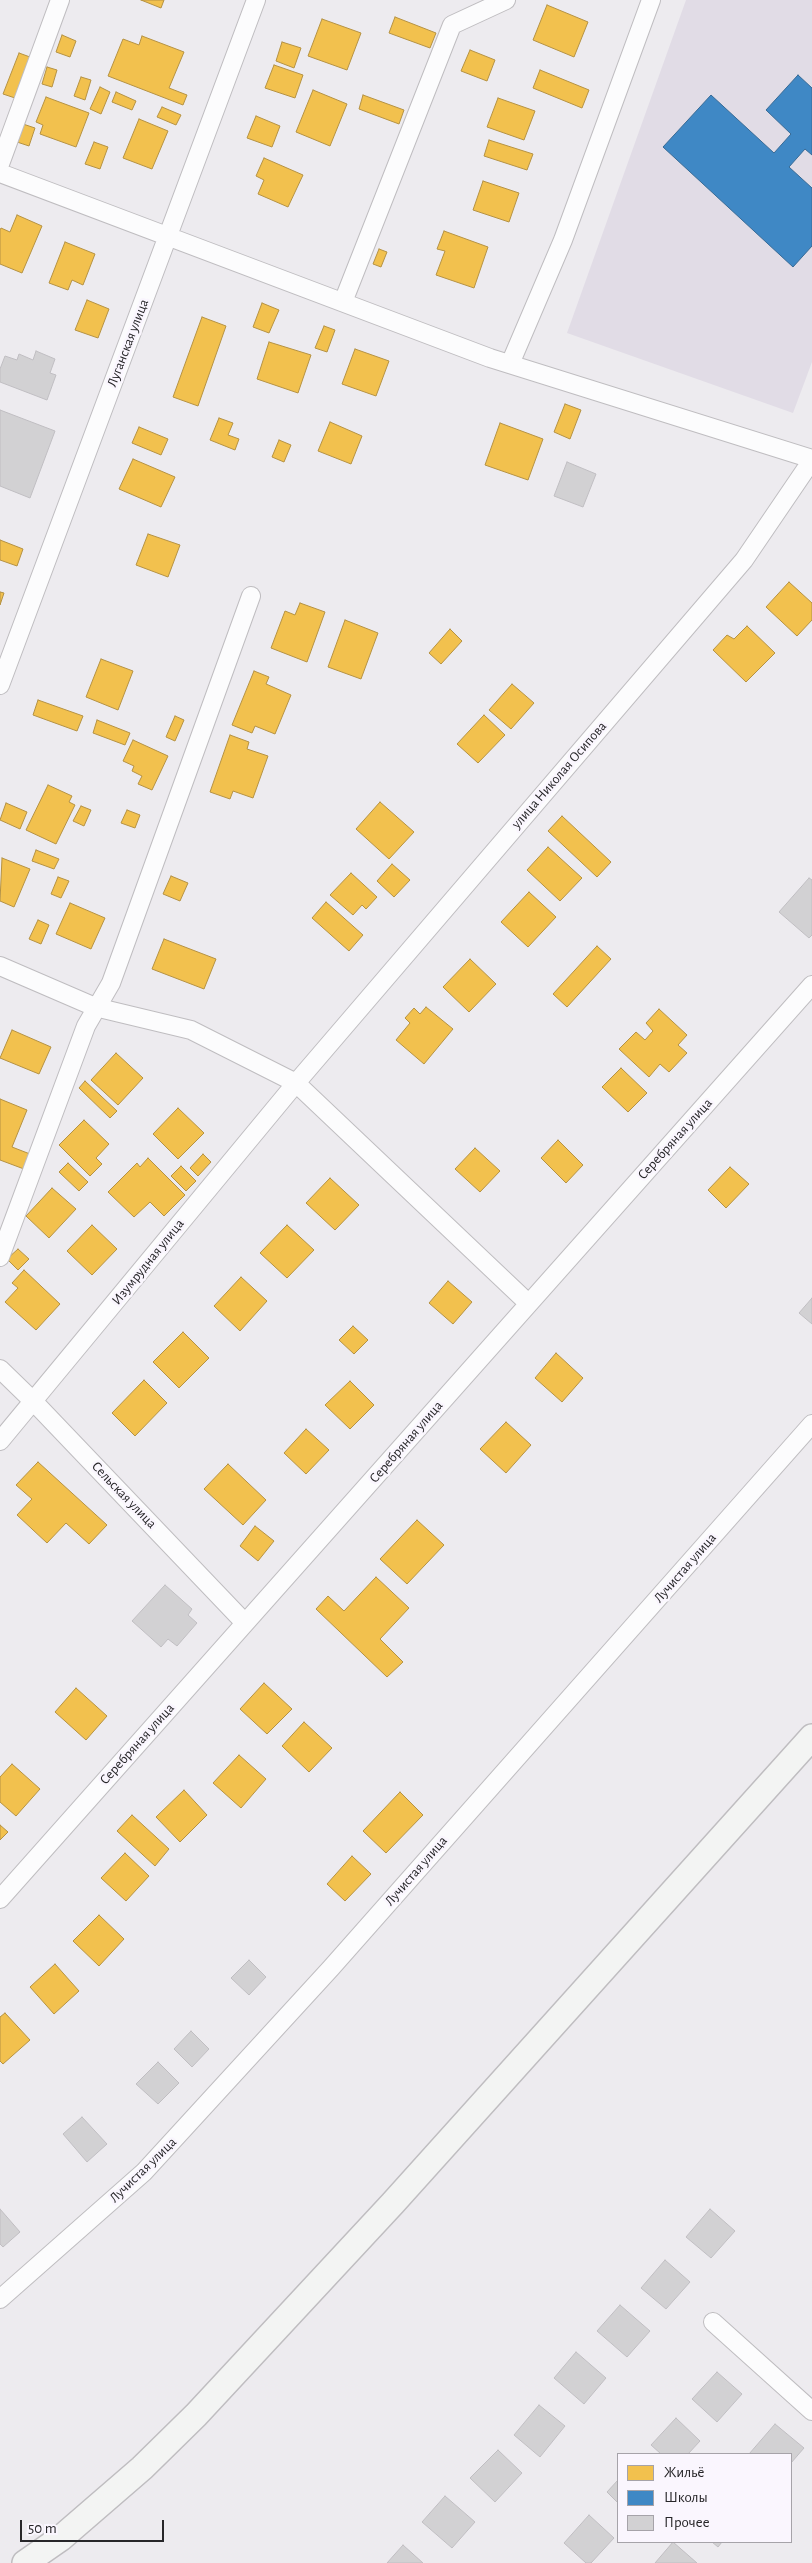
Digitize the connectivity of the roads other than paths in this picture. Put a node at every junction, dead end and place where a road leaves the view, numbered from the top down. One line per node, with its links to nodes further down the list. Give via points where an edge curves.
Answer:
1 (60, 0): 5 (street)
2 (256, 0): 7 (street, Луганская улица)
3 (506, 0): 8 (street, via 452,25)
4 (651, 0): 9 (street, via 563,240)
5 (0, 164)
6 (0, 173): 7 (street)
7 (168, 236): 8 (street); 12 (street, Луганская улица)
8 (343, 302): 9 (street)
9 (510, 364): 10 (street)
10 (812, 459): 16 (street, улица Николая Осипова, via 744,560)
11 (251, 596): 15 (street, via 111,983)
12 (0, 685)
13 (0, 966): 15 (street)
14 (812, 985): 18 (street, Серебряная улица)
15 (95, 1007): 16 (street, via 191,1030); 17 (street)
16 (296, 1083): 18 (street); 20 (street, Изумрудная улица)
17 (0, 1257)
18 (528, 1303): 23 (street, Серебряная улица)
19 (0, 1370): 20 (street, Сельская улица)
20 (34, 1402): 22 (street, Изумрудная улица); 23 (street, Сельская улица)
21 (812, 1424): 26 (street, Лучистая улица, via 337,1961 151,2165)
22 (0, 1441)
23 (246, 1623): 25 (street, Серебряная улица)
24 (812, 1737): 29 (main road, via 393,2203 196,2414 142,2468 61,2538)
25 (0, 1898)
26 (0, 2299)
27 (713, 2322): 28 (street)
28 (812, 2411)
29 (26, 2563)

